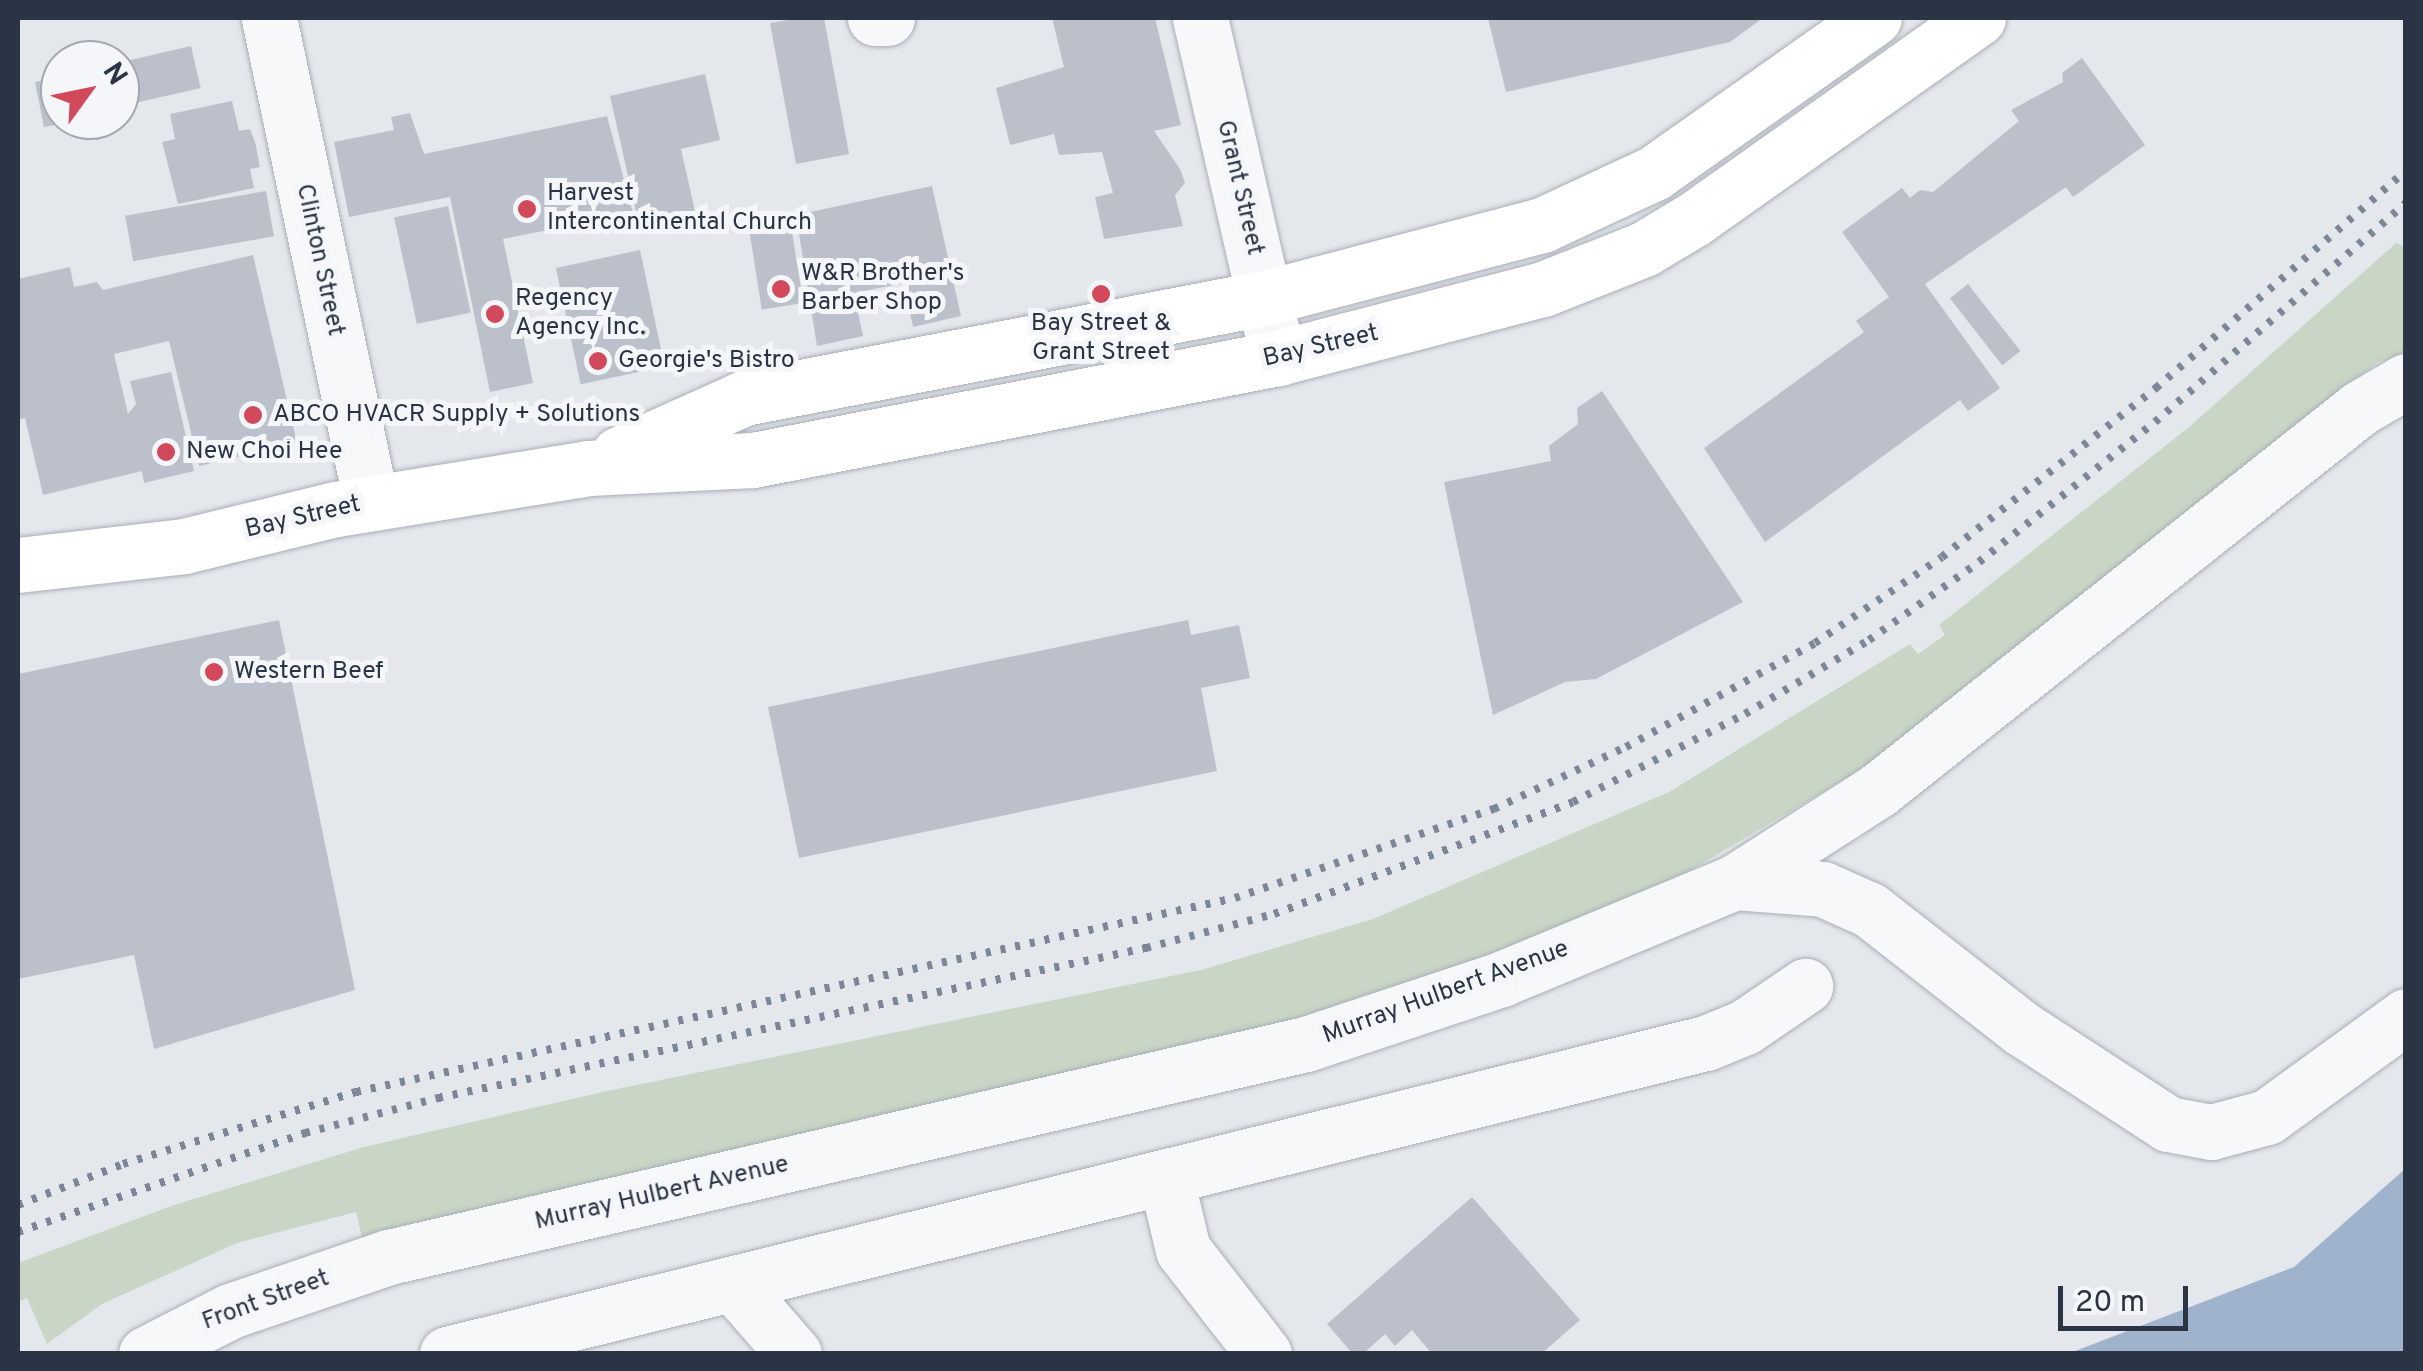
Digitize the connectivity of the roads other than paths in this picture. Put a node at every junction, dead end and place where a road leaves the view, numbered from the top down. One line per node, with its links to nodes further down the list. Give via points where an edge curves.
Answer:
1 (269, 18): 11 (street, Clinton Street)
2 (875, 18): 3 (street)
3 (886, 18)
4 (1200, 18): 7 (street, Grant Street)
5 (1874, 18): 7 (main road, Bay Street, via 1678,158 1588,208 1487,242)
6 (1978, 18): 8 (main road, Bay Street, via 1644,249 1543,290)
7 (1264, 298): 8 (street, Grant Street); 10 (main road, Bay Street, via 744,398)
8 (1278, 358): 10 (main road, Bay Street, via 753,460)
9 (2406, 382): 13 (street, via 2344,420 1877,791)
10 (588, 468): 11 (main road, Bay Street)
11 (371, 503): 12 (main road, Bay Street, via 184,546)
12 (18, 565)
13 (1735, 882): 15 (street, Murray Hulbert Avenue, via 1823,889 1870,910 2022,1028 2168,1124 2211,1132 2267,1117); 17 (street, Murray Hulbert Avenue, via 1501,979 1306,1044)
14 (1805, 986): 16 (street, via 1745,1027 1706,1043)
15 (2406, 1016)
16 (1166, 1179): 18 (street); 22 (street, via 1183,1250)
17 (389, 1257): 19 (street, Front Street, via 230,1311)
18 (735, 1286): 20 (street); 21 (street)
19 (146, 1354)
20 (447, 1354)
21 (794, 1354)
22 (1264, 1354)

